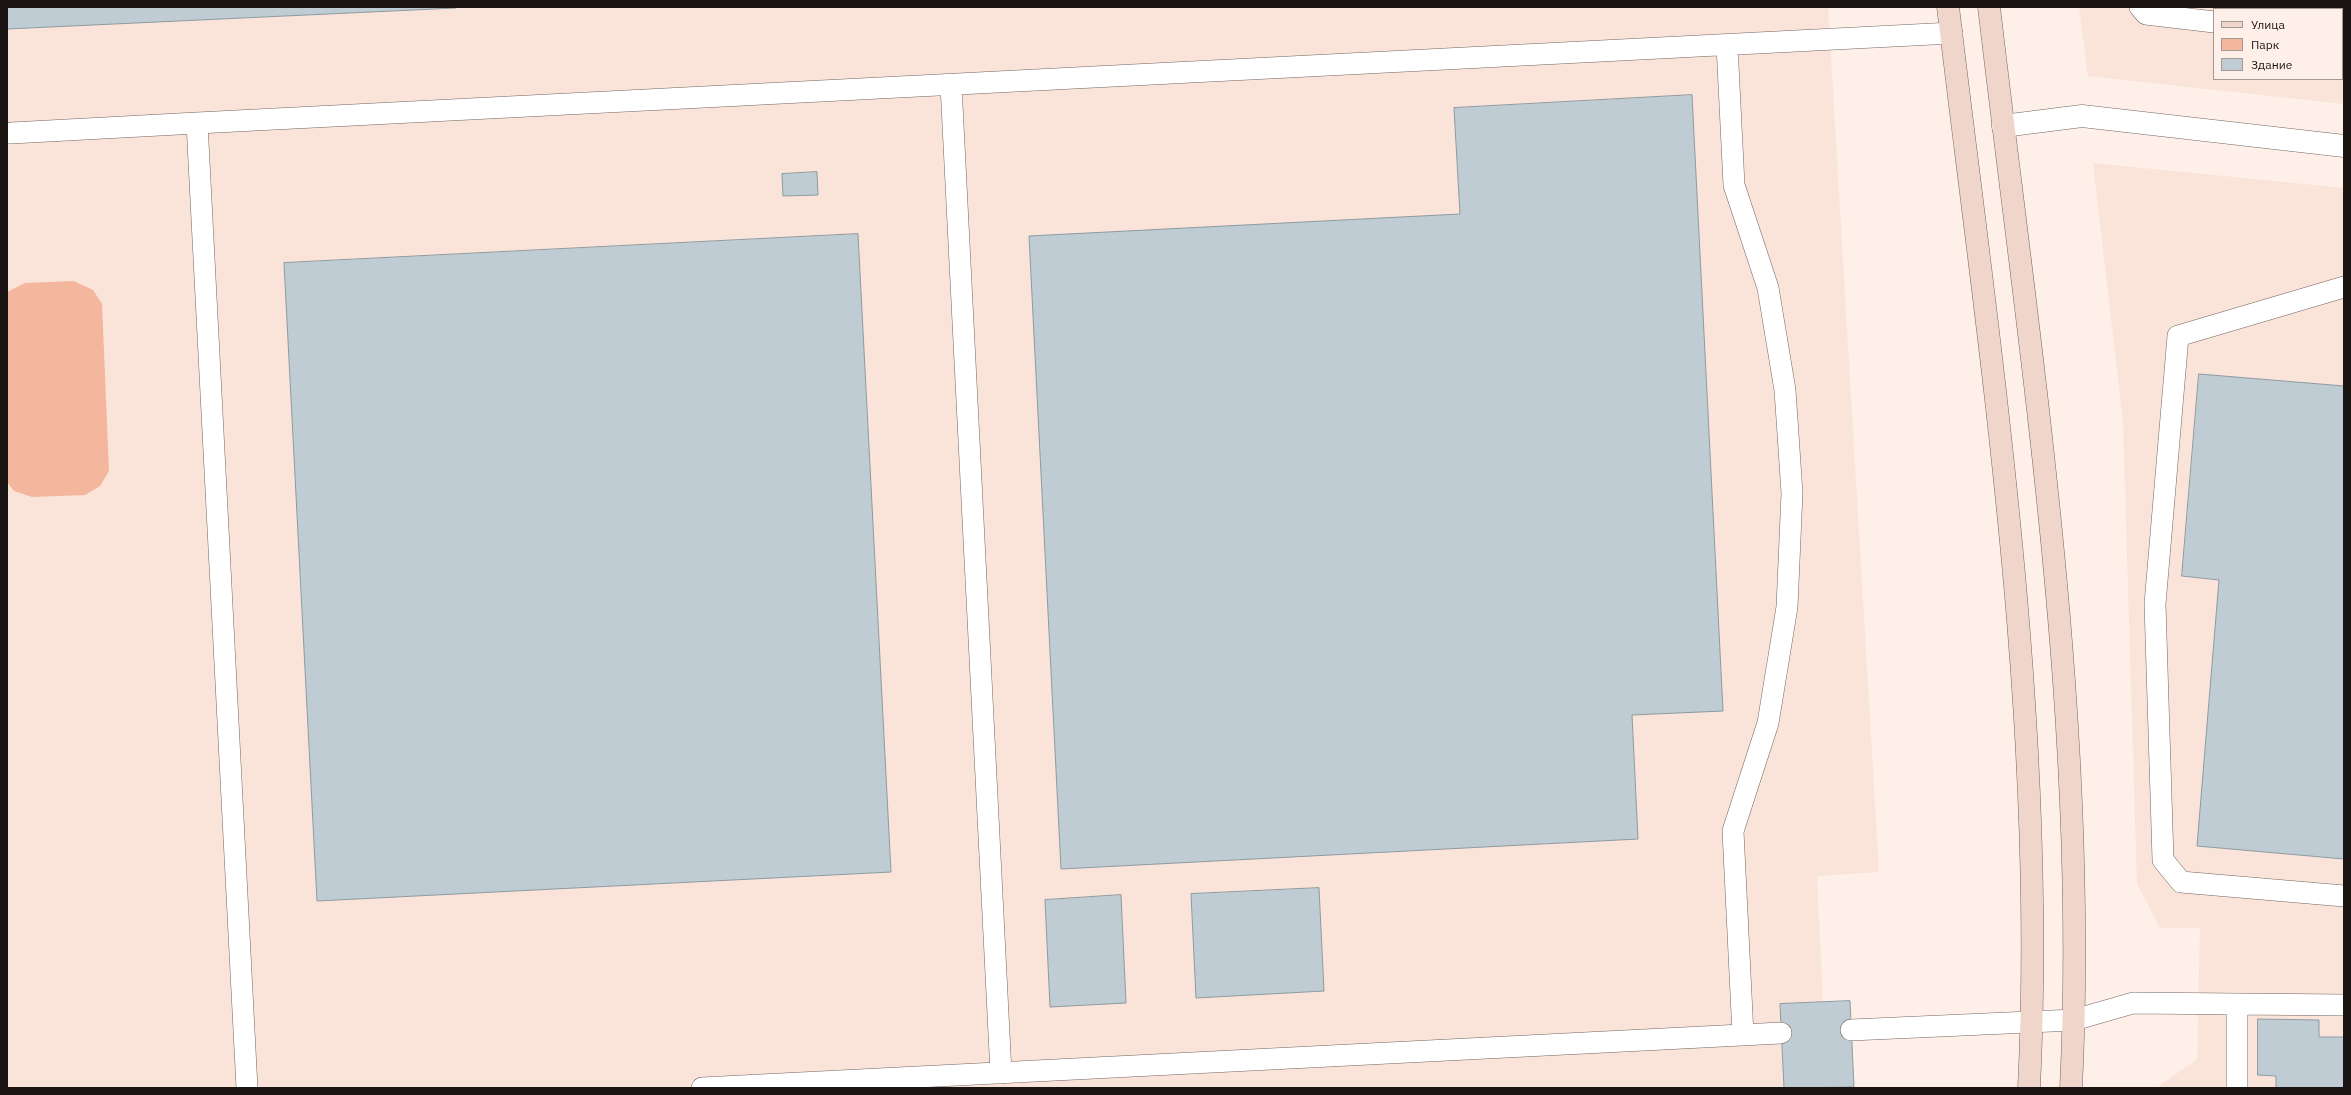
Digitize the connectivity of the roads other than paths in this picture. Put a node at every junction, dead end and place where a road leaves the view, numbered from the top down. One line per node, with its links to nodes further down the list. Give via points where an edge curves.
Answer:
1 (1948, 7): 5 (main road)
2 (1989, 7): 9 (main road)
3 (2140, 7): 4 (lane, via 2146,14)
4 (2213, 22)
5 (1952, 33): 6 (lane); 17 (main road, via 2015,580 2030,821)
6 (1727, 45): 7 (lane); 20 (lane, via 1734,185 1768,288 1785,390 1792,493 1787,607 1768,723 1733,831)
7 (951, 85): 8 (lane); 21 (lane)
8 (197, 123): 10 (lane); 22 (lane)
9 (2003, 126): 11 (street, via 2082,116); 16 (main road, via 2055,576 2072,822)
10 (11, 133)
11 (2344, 146)
12 (2344, 287): 13 (lane, via 2178,336 2155,604 2163,860 2181,882)
13 (2344, 896)
14 (2237, 1004): 15 (lane); 16 (lane, via 2133,1003); 26 (lane)
15 (2344, 1005)
16 (2074, 1020): 17 (lane); 25 (main road)
17 (2032, 1021): 18 (lane); 24 (main road)
18 (1851, 1030)
19 (1781, 1033): 20 (lane)
20 (1743, 1035): 21 (lane)
21 (1001, 1073): 23 (lane)
22 (247, 1088)
23 (702, 1088)
24 (2029, 1088)
25 (2071, 1088)
26 (2237, 1088)

